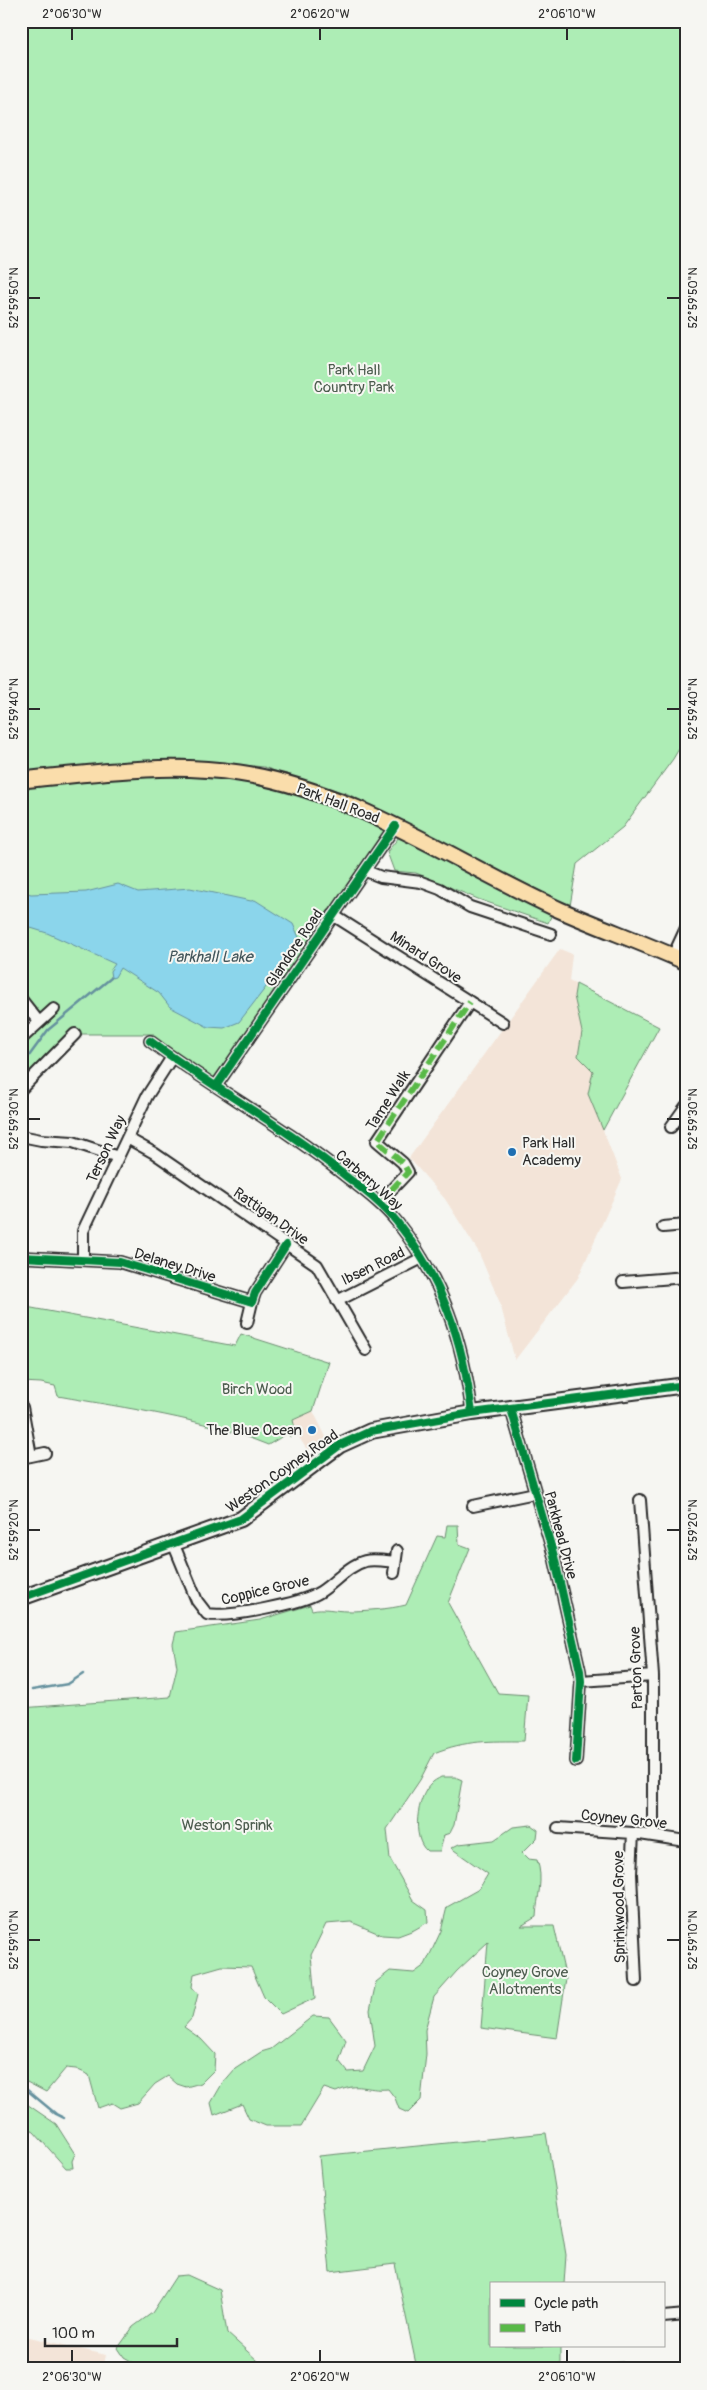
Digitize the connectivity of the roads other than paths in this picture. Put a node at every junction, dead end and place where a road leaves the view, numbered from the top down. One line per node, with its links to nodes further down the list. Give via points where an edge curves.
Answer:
1 (21, 780): 2 (main road, Park Hall Road, via 162,768 238,773 297,786 352,805)
2 (395, 826): 3 (street, Glandore Road); 7 (main road, Park Hall Road, via 560,910)
3 (366, 871): 4 (street, Glandore Road); 6 (street, via 421,882 470,907)
4 (333, 915): 9 (street, Minard Grove); 17 (street, Glandore Road)
5 (686, 928): 7 (street)
6 (551, 934)
7 (680, 959)
8 (21, 1000): 11 (street)
9 (470, 1002): 12 (street, Minard Grove); 24 (street, Tame Walk, via 377,1141 403,1163 408,1172)
10 (54, 1009): 11 (street)
11 (39, 1022): 14 (street)
12 (503, 1024)
13 (75, 1034): 18 (street)
14 (21, 1038)
15 (150, 1041): 16 (street, Carberry Way)
16 (172, 1057): 17 (street, Carberry Way); 22 (street, Terson Way, via 147,1096)
17 (216, 1086): 24 (street, Carberry Way, via 323,1158)
18 (21, 1089)
19 (686, 1106): 20 (street)
20 (671, 1128)
21 (21, 1136): 23 (street, via 73,1142)
22 (127, 1138): 23 (street, Terson Way); 27 (street, Rattigan Drive, via 154,1153)
23 (118, 1157): 30 (street, Terson Way, via 83,1232)
24 (379, 1203): 29 (street, Carberry Way)
25 (686, 1225): 26 (street)
26 (663, 1227)
27 (286, 1245): 33 (street, Rattigan Drive, via 317,1265); 34 (street)
28 (21, 1257): 30 (street, Delaney Drive)
29 (422, 1258): 33 (street, Ibsen Road); 39 (street, Carberry Way, via 451,1315 461,1347)
30 (83, 1259): 34 (street, Delaney Drive, via 120,1262)
31 (686, 1277): 32 (street)
32 (623, 1282)
33 (337, 1300): 36 (street, Rattigan Drive)
34 (252, 1302): 35 (street)
35 (247, 1323)
36 (366, 1350)
37 (686, 1385): 38 (street, Weston Coyney Road)
38 (511, 1409): 39 (street, Weston Coyney Road); 43 (street, Parkhead Drive)
39 (472, 1413): 46 (street, Weston Coyney Road, via 372,1431 340,1445 242,1519)
40 (22, 1414): 42 (street)
41 (45, 1453): 42 (street)
42 (26, 1457)
43 (535, 1493): 45 (street); 49 (street, Parkhead Drive, via 554,1556)
44 (640, 1500): 50 (street, Parton Grove)
45 (473, 1506)
46 (174, 1545): 47 (street, Coppice Grove, via 197,1601 207,1614 220,1616 292,1602 319,1593 351,1567 366,1561 396,1556); 48 (street, Weston Coyney Road)
47 (394, 1573)
48 (21, 1598)
49 (580, 1676): 50 (street); 51 (street, Parkhead Drive)
50 (652, 1676): 54 (street, Parton Grove)
51 (576, 1761)
52 (558, 1828): 53 (street, Coyney Grove)
53 (634, 1833): 54 (street, Coyney Grove); 56 (street, Sprinkwood Grove, via 631,1874)
54 (652, 1836): 55 (street, Coyney Grove)
55 (686, 1841)
56 (636, 1980)
57 (686, 2315): 58 (street)
58 (664, 2316)

